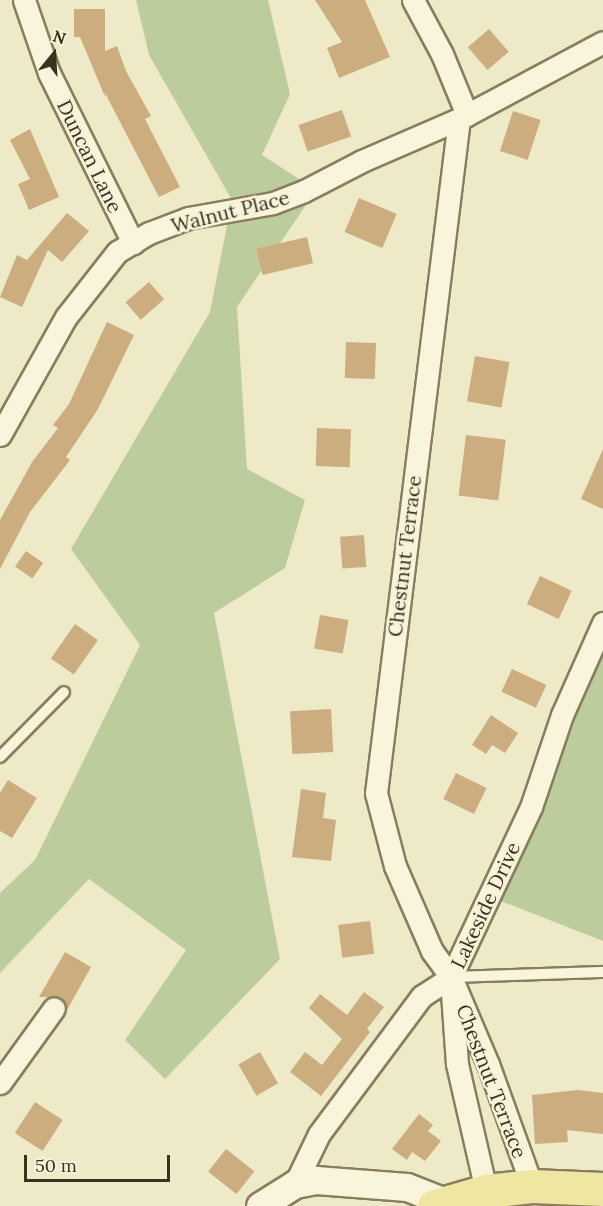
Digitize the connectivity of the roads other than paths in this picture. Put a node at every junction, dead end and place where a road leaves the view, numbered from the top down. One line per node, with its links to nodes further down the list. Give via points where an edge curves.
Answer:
1 (24, 0): 5 (street, Duncan Lane, via 49,73)
2 (413, 0): 4 (street, Chestnut Terrace, via 442,54)
3 (603, 42): 4 (street, Walnut Place)
4 (463, 117): 5 (street, Walnut Place, via 294,195 273,203 188,218); 11 (street, Chestnut Terrace, via 376,793 395,866 432,951)
5 (133, 243): 6 (street, Walnut Place, via 117,252 66,317)
6 (0, 435)
7 (603, 623): 11 (street, Lakeside Drive, via 562,715 531,807)
8 (64, 693): 9 (lane)
9 (0, 757)
10 (603, 972): 11 (lane)
11 (451, 977): 14 (street, Lakeside Drive, via 416,1004 319,1134); 15 (street, Chestnut Terrace, via 488,1064); 17 (street, Chestnut Terrace, via 457,1064)
12 (54, 1008): 13 (street)
13 (3, 1078)
14 (295, 1184): 18 (street, via 361,1181 408,1187); 19 (street)
15 (532, 1186): 16 (main road); 17 (main road)
16 (603, 1189)
17 (486, 1191): 18 (main road)
18 (439, 1204)
19 (260, 1206)

